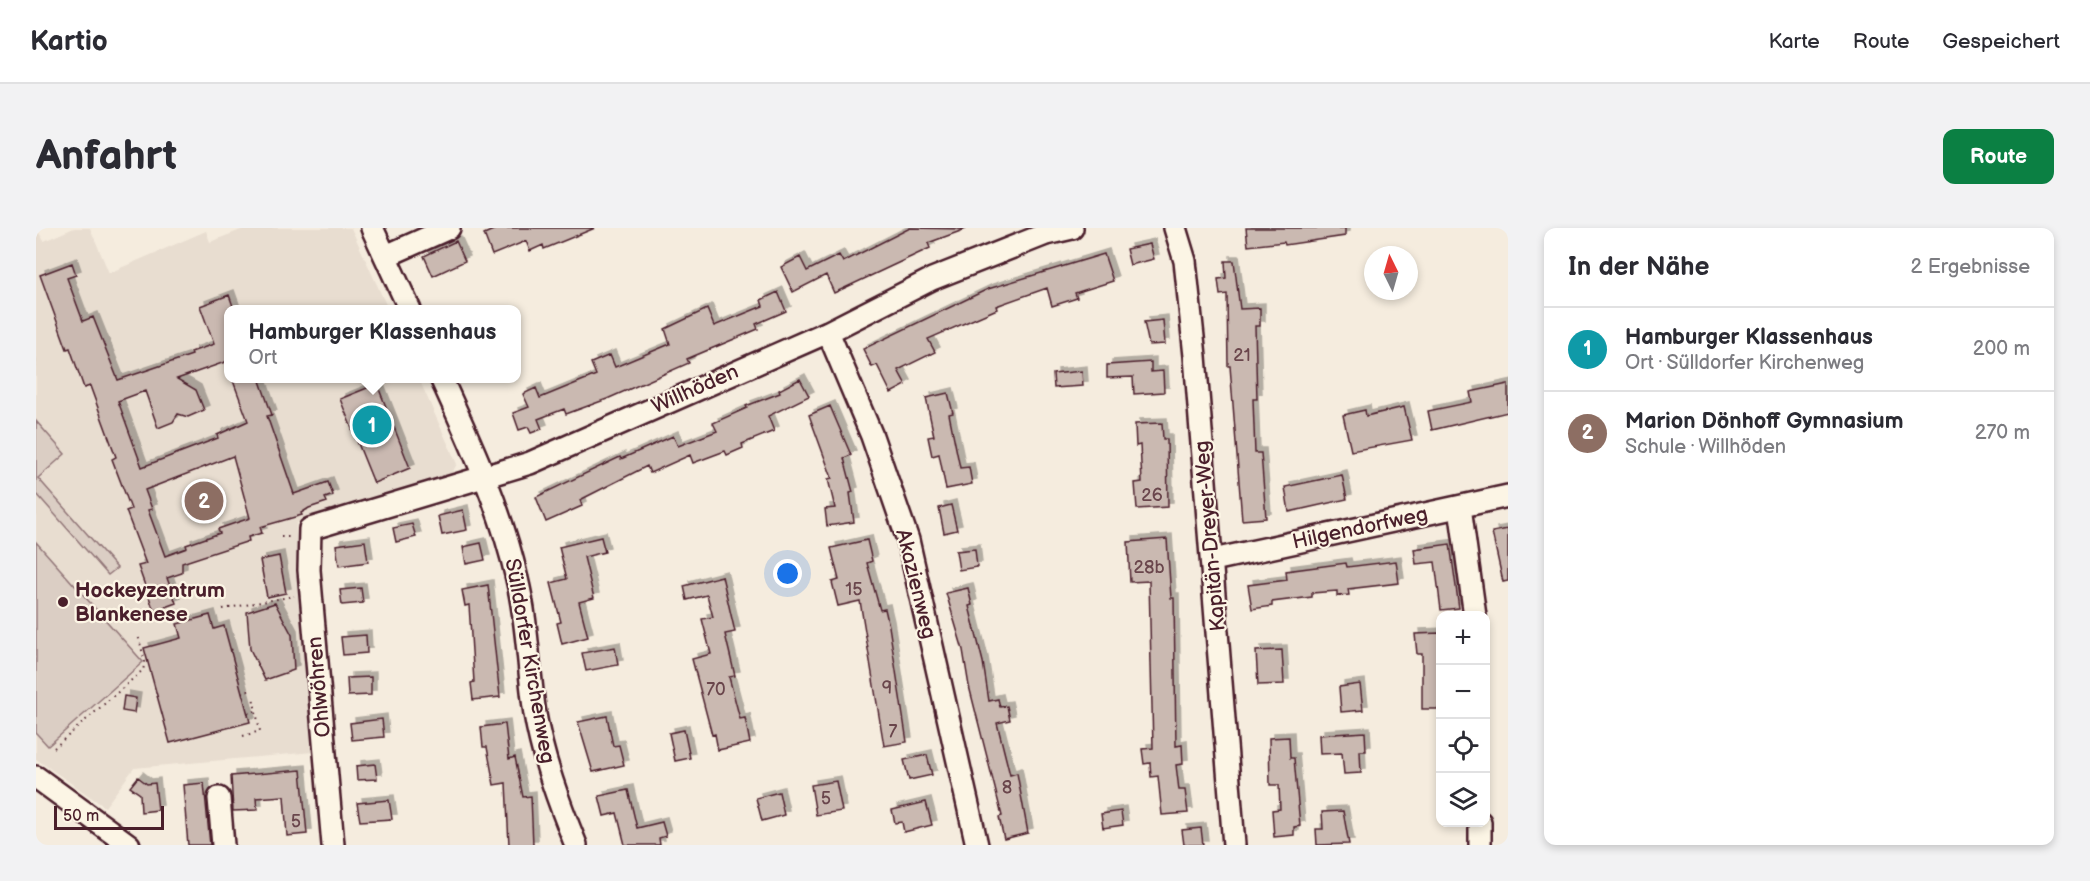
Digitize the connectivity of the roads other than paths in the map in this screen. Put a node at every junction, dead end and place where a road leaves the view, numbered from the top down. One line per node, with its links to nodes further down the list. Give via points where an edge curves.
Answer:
1 (372, 228): 5 (street)
2 (449, 228): 5 (street)
3 (1072, 228): 7 (street, Willhöden, via 1046,234 932,279)
4 (1175, 228): 13 (street, Kapitän-Dreyer-Weg, via 1188,285)
5 (386, 256): 6 (street)
6 (408, 305)
7 (828, 332): 9 (street, Willhöden, via 530,463); 22 (street, Akazienweg, via 872,436 908,540)
8 (443, 383): 9 (street, Sülldorfer Kirchenweg)
9 (487, 478): 12 (street, Willhöden); 21 (street, Sülldorfer Kirchenweg, via 520,589 542,746)
10 (1508, 496): 11 (street, Hilgendorfweg)
11 (1460, 507): 13 (street, Hilgendorfweg); 14 (street)
12 (310, 529): 20 (street, Ohlwöhren, via 311,593)
13 (1213, 561): 23 (street, Kapitän-Dreyer-Weg)
14 (1474, 611)
15 (36, 777): 18 (street)
16 (219, 798): 19 (street)
17 (1480, 827): 24 (street)
18 (129, 845)
19 (223, 845)
20 (333, 845)
21 (576, 845)
22 (977, 845)
23 (1234, 845)
24 (1480, 845)

